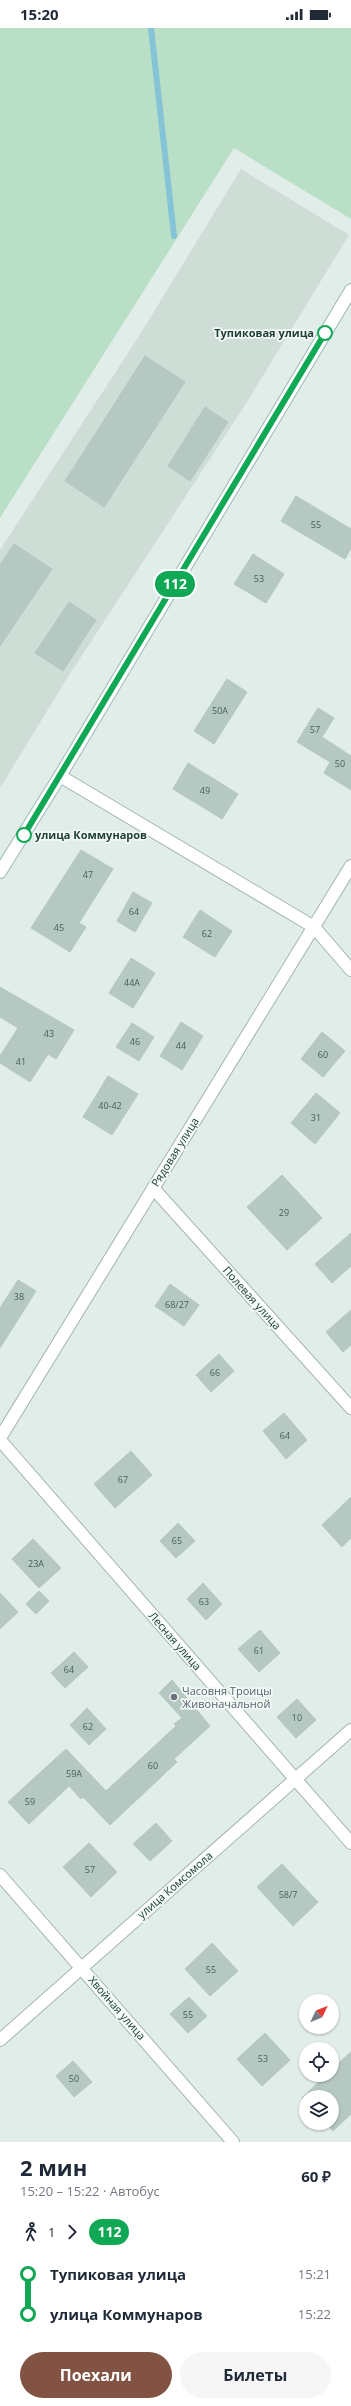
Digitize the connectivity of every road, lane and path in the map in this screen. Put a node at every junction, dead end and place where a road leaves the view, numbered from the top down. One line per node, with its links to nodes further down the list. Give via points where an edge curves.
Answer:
1 (351, 290): 2 (street)
2 (60, 776): 4 (street); 5 (street)
3 (351, 866): 5 (street, Рядовая улица)
4 (0, 872)
5 (314, 927): 6 (street); 7 (street, Рядовая улица)
6 (351, 970)
7 (153, 1188): 8 (street, Полевая улица); 9 (street, Рядовая улица)
8 (351, 1408)
9 (0, 1439): 11 (street, Лесная улица)
10 (351, 1730): 11 (street, улица Комсомола)
11 (296, 1779): 12 (street, Лесная улица); 14 (street, улица Комсомола)
12 (351, 1843)
13 (0, 1875): 14 (street, Хвойная улица)
14 (81, 1968): 15 (street, улица Комсомола); 16 (street, Хвойная улица)
15 (0, 2040)
16 (233, 2142)

